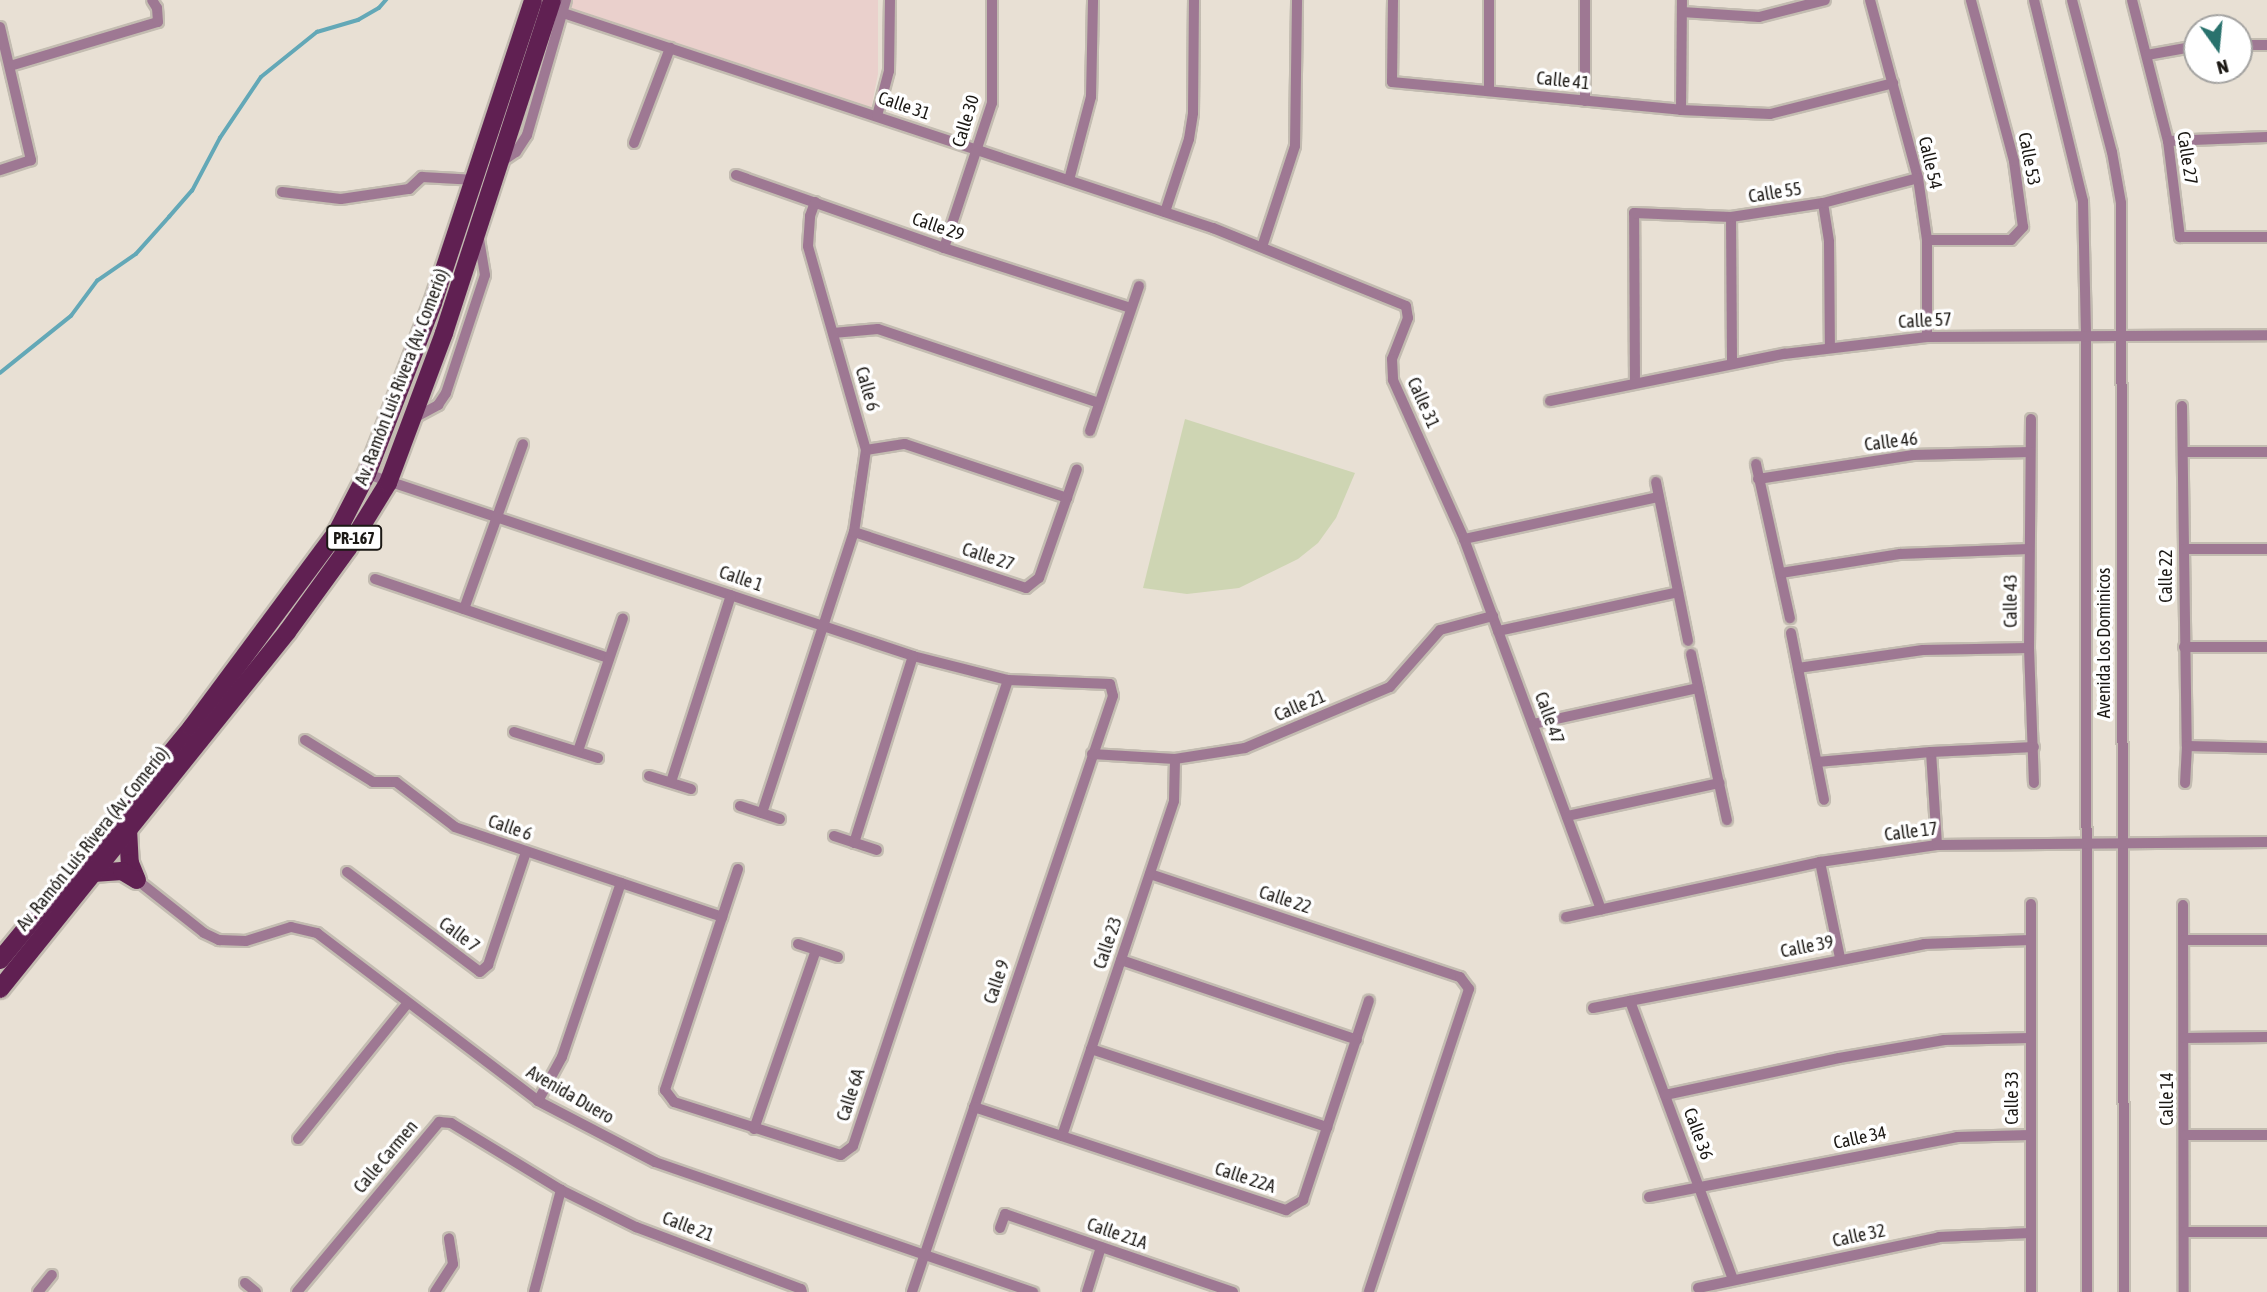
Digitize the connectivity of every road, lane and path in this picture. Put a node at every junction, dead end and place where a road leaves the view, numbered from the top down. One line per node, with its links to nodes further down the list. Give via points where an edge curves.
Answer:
1 (152, 0): 24 (street, via 158,22)
2 (566, 0): 18 (street)
3 (890, 0): 29 (street, via 889,71)
4 (992, 0): 33 (street, Calle 30, via 994,86)
5 (1093, 0): 38 (street, via 1091,97)
6 (1194, 0): 42 (street, via 1193,113)
7 (1297, 0): 46 (street, via 1295,146)
8 (1393, 0): 26 (street, Calle 41, via 1392,82)
9 (1489, 0): 26 (street)
10 (1585, 0): 27 (street)
11 (1682, 0): 19 (street)
12 (1825, 0): 19 (street, via 1759,17)
13 (1870, 0): 25 (street, Calle 54)
14 (1971, 0): 45 (street, Calle 53, via 2014,161 2023,227 2011,240)
15 (2034, 0): 52 (street, Avenida Los Dominicos, via 2083,201)
16 (2072, 0): 53 (street, Avenida Los Dominicos, via 2121,203)
17 (2132, 0): 23 (street, Calle 27)
18 (546, 5): 21 (street, Calle 31); 37 (main road, Av. Ramón Luis Rivera (Av. Comerío) / PR-167); 73 (main road, Av. Ramón Luis Rivera (Av. Comerío) / PR-167, via 478,229)
19 (1682, 12): 28 (street)
20 (0, 27): 24 (street)
21 (670, 48): 29 (street, Calle 31); 32 (street)
22 (2183, 49): 23 (street)
23 (2147, 55): 31 (street, Calle 27)
24 (10, 66): 34 (street, via 32,160)
25 (1893, 83): 28 (street, Calle 41, via 1770,114); 36 (street, Calle 54)
26 (1489, 91): 27 (street, Calle 41)
27 (1585, 101): 28 (street, Calle 41)
28 (1681, 110)
29 (877, 116): 33 (street, Calle 31)
30 (2267, 136): 31 (street)
31 (2168, 141): 44 (street, Calle 27, via 2180,237)
32 (634, 143)
33 (976, 150): 38 (street, Calle 31); 47 (street, Calle 30)
34 (0, 170)
35 (736, 174): 40 (street, Calle 29)
36 (1918, 178): 41 (street, Calle 55); 45 (street, Calle 54)
37 (476, 180): 39 (street, via 422,177 409,189 341,199); 70 (main road, Av. Ramón Luis Rivera (Av. Comerío) / PR-167)
38 (1069, 180): 42 (street, Calle 31)
39 (282, 192)
40 (815, 202): 47 (street, Calle 29); 50 (street, Calle 6, via 808,246)
41 (1823, 203): 43 (street, Calle 55); 55 (street, via 1829,242)
42 (1165, 212): 46 (street, Calle 31)
43 (1731, 217): 56 (street); 57 (street, Calle 55, via 1634,213)
44 (2267, 237)
45 (1927, 240): 54 (street, Calle 54)
46 (1262, 247): 78 (street, Calle 31, via 1406,306 1408,318 1392,359 1393,380)
47 (944, 248): 49 (street, Calle 29)
48 (1139, 286): 49 (street)
49 (1130, 308): 59 (street)
50 (833, 333): 59 (street, via 878,329); 64 (street, Calle 6)
51 (2267, 335): 53 (street, Calle 57)
52 (2087, 336): 53 (street, Calle 57); 54 (street, Calle 57); 133 (street, Avenida Los Dominicos)
53 (2122, 336): 134 (street, Avenida Los Dominicos)
54 (1927, 337): 55 (street, Calle 57)
55 (1830, 347): 56 (street, Calle 57)
56 (1732, 364): 57 (street, Calle 57)
57 (1635, 383): 58 (street, Calle 57)
58 (1550, 401)
59 (1099, 403): 62 (street)
60 (2182, 406): 66 (street, Calle 22)
61 (2031, 419): 65 (street, Calle 43)
62 (1090, 431)
63 (523, 444): 76 (street)
64 (866, 450): 75 (street, via 905,444); 77 (street, Calle 6)
65 (2030, 452): 71 (street, Calle 46, via 1913,455); 79 (street, Calle 43)
66 (2183, 452): 67 (street); 80 (street, Calle 22)
67 (2267, 452)
68 (1756, 464): 71 (street)
69 (1077, 469): 75 (street, Calle 27)
70 (367, 474): 73 (street, Calle 1); 156 (main road, Av. Ramón Luis Rivera (Av. Comerío) / PR-167, via 337,532 201,716)
71 (1758, 479): 82 (street)
72 (1656, 482): 74 (street)
73 (388, 483): 76 (street, Calle 1); 128 (main road, Av. Ramón Luis Rivera (Av. Comerío) / PR-167, via 287,632)
74 (1659, 497): 78 (street); 84 (street)
75 (1067, 498): 77 (street, Calle 27, via 1039,578 1026,588)
76 (496, 516): 85 (street, Calle 1); 86 (street)
77 (854, 532): 90 (street, Calle 6)
78 (1464, 539): 87 (street, Calle 47)
79 (2029, 549): 82 (street, via 1900,554); 96 (street, Calle 43)
80 (2183, 549): 81 (street); 94 (street, Calle 22)
81 (2267, 549)
82 (1780, 573): 89 (street)
83 (375, 579): 86 (street)
84 (1678, 593): 91 (street); 93 (street)
85 (731, 594): 90 (street, Calle 1); 117 (street)
86 (464, 609): 99 (street)
87 (1493, 616): 91 (street, Calle 47); 114 (street, Calle 21, via 1440,630 1390,687 1245,748)
88 (623, 618): 99 (street)
89 (1790, 618)
90 (823, 625): 98 (street, Calle 1); 124 (street)
91 (1499, 631): 104 (street, Calle 47)
92 (1791, 633): 100 (street)
93 (1688, 640)
94 (2184, 647): 95 (street); 107 (street, Calle 22)
95 (2267, 647)
96 (2029, 648): 100 (street, via 1923,650); 108 (street, Calle 43)
97 (1691, 654): 103 (street)
98 (912, 656): 101 (street, Calle 1); 131 (street)
99 (609, 658): 110 (street)
100 (1798, 668): 115 (street)
101 (1008, 680): 102 (street, Calle 1); 172 (street, Calle 6A, via 853,1146 841,1156)
102 (1110, 684): 112 (street, Calle 9, via 1113,696)
103 (1698, 688): 104 (street); 118 (street)
104 (1533, 724): 125 (street, Calle 47)
105 (514, 732): 110 (street)
106 (305, 740): 136 (street, Calle 6, via 373,782 396,782 455,827)
107 (2187, 746): 109 (street); 120 (street, Calle 22)
108 (2034, 747): 111 (street); 119 (street, Calle 43)
109 (2267, 748)
110 (578, 751): 113 (street)
111 (1931, 752): 115 (street); 132 (street)
112 (1092, 754): 114 (street, Calle 21); 170 (street, Calle 9)
113 (598, 758)
114 (1175, 759): 141 (street, Calle 23, via 1174,802)
115 (1817, 762): 122 (street)
116 (649, 776): 117 (street)
117 (671, 782): 121 (street)
118 (1719, 783): 125 (street); 127 (street)
119 (2034, 783)
120 (2185, 783)
121 (691, 789)
122 (1824, 800)
123 (740, 806): 124 (street)
124 (762, 813): 126 (street)
125 (1567, 816): 146 (street, Calle 47)
126 (780, 819)
127 (1727, 820)
128 (128, 829): 140 (main road, Av. Ramón Luis Rivera (Av. Comerío) / PR-167); 142 (main road, via 130,863)
129 (834, 836): 131 (street)
130 (2267, 842): 134 (street, Calle 17)
131 (854, 843): 135 (street)
132 (1937, 845): 133 (street, Calle 17); 137 (street, Calle 17)
133 (2085, 845): 134 (street, Calle 17); 204 (street, Avenida Los Dominicos)
134 (2122, 845): 205 (street, Avenida Los Dominicos)
135 (877, 850)
136 (526, 852): 139 (street, Calle 7, via 488,965 480,972); 143 (street, Calle 6)
137 (1820, 862): 146 (street, Calle 17); 155 (street)
138 (738, 869): 147 (street, Calle 6A)
139 (347, 872)
140 (93, 873): 142 (main road, via 122,871); 158 (main road, Av. Ramón Luis Rivera (Av. Comerío) / PR-167)
141 (1150, 874): 157 (street, Calle 23); 202 (street, Calle 22, via 1460,977 1469,989)
142 (137, 880): 161 (street, Avenida Duero, via 219,940 246,941 291,927 317,933)
143 (621, 883): 147 (street, Calle 6); 169 (street, via 562,1057)
144 (2031, 904): 149 (street, Calle 33)
145 (2183, 905): 150 (street, Calle 14)
146 (1601, 909): 148 (street, Calle 17)
147 (722, 917): 172 (street, Calle 6A, via 666,1090 674,1102)
148 (1566, 917)
149 (2030, 940): 155 (street, Calle 39, via 1924,944); 164 (street, Calle 33)
150 (2184, 940): 151 (street); 165 (street, Calle 14)
151 (2267, 940)
152 (798, 944): 153 (street)
153 (817, 950): 154 (street); 172 (street)
154 (838, 957)
155 (1840, 958): 160 (street, Calle 39)
156 (0, 960)
157 (1121, 960): 166 (street); 167 (street, Calle 23)
158 (0, 989)
159 (1369, 1001): 166 (street, Calle 22A)
160 (1630, 1001): 162 (street, Calle 39); 168 (street, Calle 36)
161 (407, 1004): 169 (street, Avenida Duero); 177 (street)
162 (1592, 1008)
163 (2267, 1037): 165 (street)
164 (2030, 1038): 168 (street, via 1944,1040); 173 (street, Calle 33)
165 (2185, 1038): 174 (street, Calle 14)
166 (1357, 1040): 171 (street, Calle 22A)
167 (1091, 1049): 171 (street); 176 (street, Calle 23)
168 (1665, 1095): 178 (street, Calle 36)
169 (538, 1101): 187 (street, Avenida Duero, via 655,1162)
170 (974, 1107): 176 (street, Calle 22A); 187 (street, Calle 9)
171 (1327, 1127): 176 (street, Calle 22A, via 1303,1200 1286,1210)
172 (754, 1129)
173 (2030, 1135): 178 (street, Calle 34, via 1957,1137); 184 (street, Calle 33)
174 (2185, 1135): 175 (street); 182 (street, Calle 14)
175 (2267, 1135)
176 (1062, 1136)
177 (298, 1139)
178 (1698, 1187): 180 (street, Calle 34); 189 (street, Calle 36)
179 (561, 1190): 194 (street, Calle Carmen, via 451,1124 439,1122); 196 (street); 197 (street, Calle 21, via 636,1227)
180 (1649, 1197)
181 (1000, 1228): 186 (street, Calle 21A, via 1005,1214)
182 (2184, 1232): 183 (street); 206 (street, Calle 14)
183 (2267, 1232)
184 (2031, 1233): 189 (street, Calle 32, via 1939,1237); 203 (street, Calle 33)
185 (449, 1238): 195 (street, via 453,1264)
186 (1101, 1247): 200 (street); 201 (street, Calle 21A)
187 (924, 1256): 198 (street, Calle 9); 199 (street, Avenida Duero)
188 (52, 1275): 192 (street)
189 (1733, 1280): 191 (street, Calle 32)
190 (245, 1283): 193 (street)
191 (1698, 1288)
192 (38, 1292)
193 (256, 1292)
194 (297, 1292)
195 (435, 1292)
196 (534, 1292)
197 (802, 1292)
198 (912, 1292)
199 (1033, 1292)
200 (1087, 1292)
201 (1233, 1292)
202 (1369, 1292)
203 (2031, 1292)
204 (2087, 1292)
205 (2124, 1292)
206 (2184, 1292)

